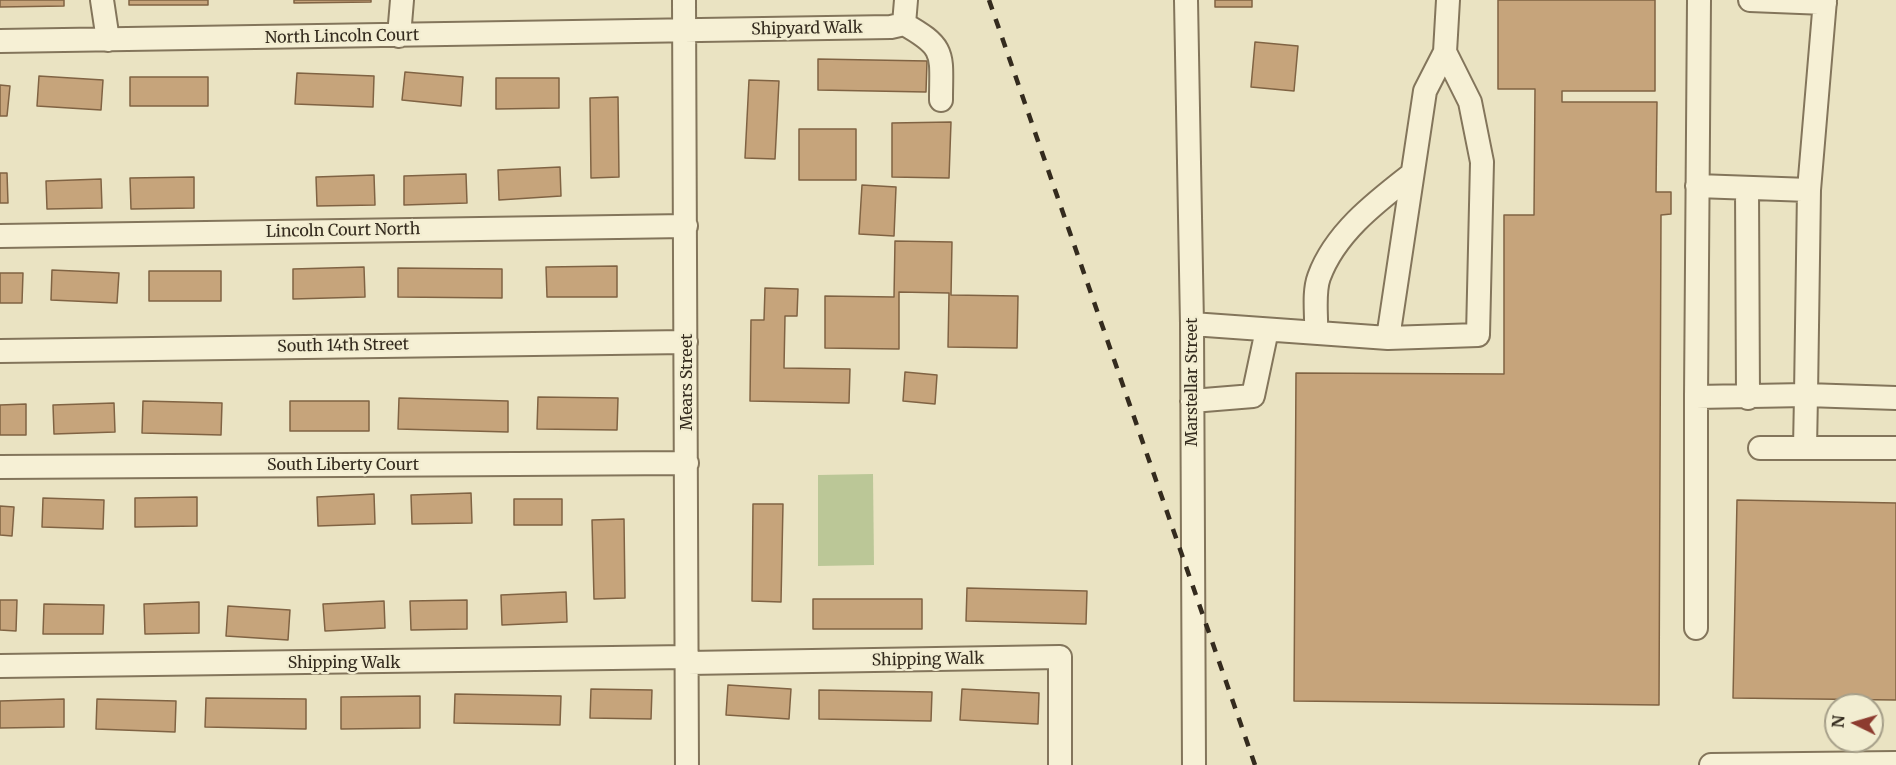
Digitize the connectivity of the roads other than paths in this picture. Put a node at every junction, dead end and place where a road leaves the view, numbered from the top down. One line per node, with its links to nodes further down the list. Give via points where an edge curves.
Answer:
1 (102, 0): 13 (street)
2 (402, 0): 12 (street)
3 (684, 0): 11 (street, Mears Street)
4 (906, 0): 10 (street)
5 (1186, 0): 23 (street, Marstellar Street)
6 (1448, 0): 15 (street)
7 (1699, 0): 18 (street)
8 (1750, 0): 9 (street)
9 (1825, 2): 20 (street)
10 (904, 24): 11 (street, Shipyard Walk); 16 (street, via 935,44 941,55)
11 (685, 32): 12 (street, North Lincoln Court); 21 (street, Mears Street)
12 (399, 36): 13 (street, North Lincoln Court)
13 (108, 40): 14 (street, North Lincoln Court)
14 (0, 41)
15 (1445, 52): 17 (street, via 1425,91); 26 (street, via 1470,102 1482,162 1478,335)
16 (942, 100)
17 (1412, 174): 25 (street, via 1375,203 1330,255 1318,279); 26 (street)
18 (1697, 186): 19 (street); 30 (street)
19 (1747, 189): 20 (street); 31 (street)
20 (1809, 190): 29 (street)
21 (686, 226): 22 (street, Lincoln Court North); 27 (street, Mears Street)
22 (0, 236)
23 (1192, 324): 24 (street); 33 (street, Marstellar Street)
24 (1267, 330): 25 (street); 33 (street, via 1253,396)
25 (1316, 333): 26 (street)
26 (1388, 338)
27 (686, 342): 28 (street, South 14th Street); 37 (street, Mears Street)
28 (0, 351)
29 (1806, 395): 31 (street); 32 (street); 35 (street)
30 (1696, 397): 31 (street); 39 (street)
31 (1748, 398)
32 (1896, 398)
33 (1192, 401): 45 (street, Marstellar Street)
34 (1760, 448): 35 (street)
35 (1805, 448): 36 (street)
36 (1896, 448)
37 (687, 463): 38 (street, South Liberty Court); 40 (street, Mears Street)
38 (0, 466)
39 (1696, 628)
40 (688, 660): 41 (street, Shipping Walk); 43 (street, Mears Street); 44 (street, Shipping Walk, via 1060,657)
41 (0, 666)
42 (1896, 764): 46 (street)
43 (687, 765)
44 (1060, 765)
45 (1194, 765)
46 (1711, 765)

